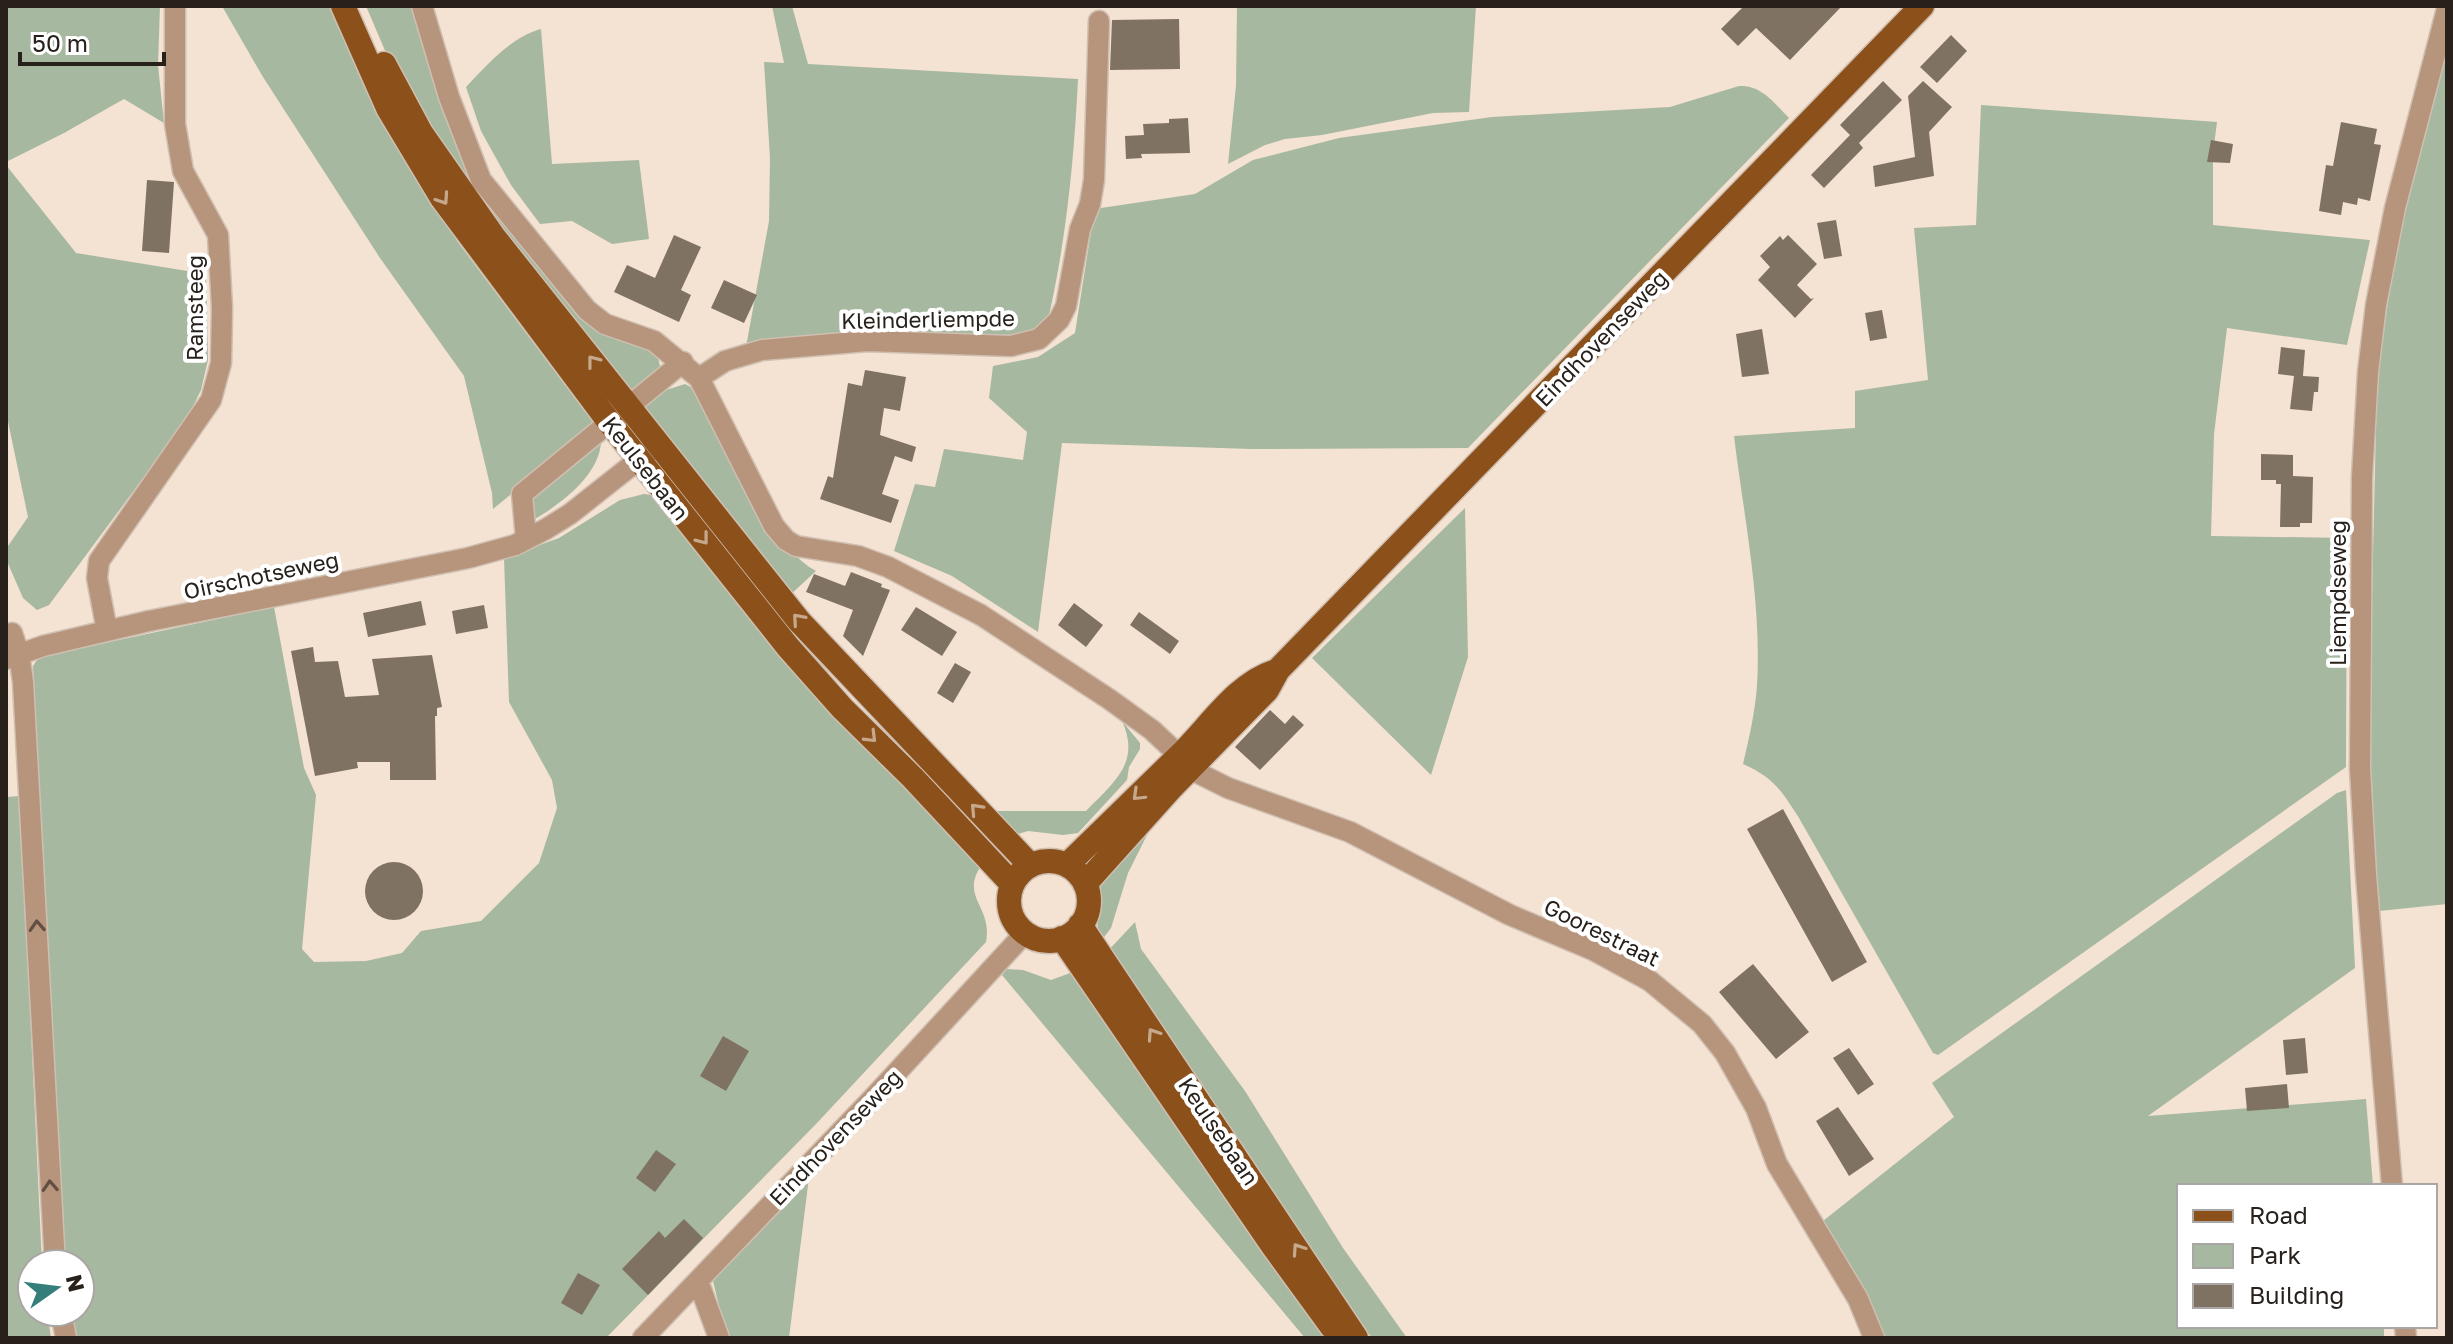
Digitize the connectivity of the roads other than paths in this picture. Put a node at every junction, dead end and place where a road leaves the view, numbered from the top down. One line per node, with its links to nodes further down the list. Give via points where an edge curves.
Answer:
1 (175, 6): 13 (street, Ramsteeg, via 175,124 183,171 218,235 221,363 211,400 99,561)
2 (343, 6): 10 (main road, Keulsebaan, one-way to 10, via 388,108 442,198)
3 (360, 6): 10 (main road, Keulsebaan, one-way to 3, via 429,144 384,65)
4 (422, 6): 8 (street, via 481,180 587,310 605,324 654,341)
5 (1922, 6): 16 (main road, Eindhovenseweg, via 1278,670 1255,679)
6 (2447, 9): 23 (street, Liempdseweg, via 2395,208 2376,305 2362,477 2360,768)
7 (1099, 21): 9 (street, Kleinderliempde, via 1094,180 1066,306 1051,330 1011,346 867,341 762,350 725,361)
8 (683, 362): 9 (street); 10 (street)
9 (699, 378): 16 (street, via 786,540 888,567 967,607 1109,699)
10 (620, 415): 11 (main road, Keulsebaan); 12 (street, via 522,494)
11 (649, 452): 12 (street, Oirschotseweg, via 570,514); 17 (main road, Keulsebaan, one-way to 11, via 799,621); 19 (main road, Keulsebaan, one-way to 19, via 788,647)
12 (526, 539): 13 (street, Oirschotseweg, via 468,558)
13 (107, 631): 15 (street, Oirschotseweg)
14 (12, 633): 15 (street)
15 (13, 656): 24 (street, one-way to 15)
16 (1186, 761): 18 (main road, Eindhovenseweg, one-way to 18); 20 (main road, Eindhovenseweg); 30 (street, Goorestraat, via 1228,788 1350,832 1510,915 1631,969 1670,995 1710,1034 1744,1082 1777,1164 1858,1299)
17 (1030, 865): 18 (main road); 19 (main road)
18 (1067, 865): 20 (main road)
19 (1012, 884): 22 (main road, via 1009,907)
20 (1085, 884): 21 (main road, via 1088,904)
21 (1071, 932): 22 (main road, via 1044,940); 28 (main road, Keulsebaan, via 1273,1246); 29 (main road, Keulsebaan, one-way to 21)
22 (1025, 933): 25 (street, Eindhovenseweg)
23 (2392, 1184)
24 (54, 1248)
25 (698, 1281): 26 (street, Eindhovenseweg); 27 (street)
26 (643, 1338)
27 (719, 1338)
28 (1343, 1338)
29 (1356, 1338)
30 (1874, 1338)

